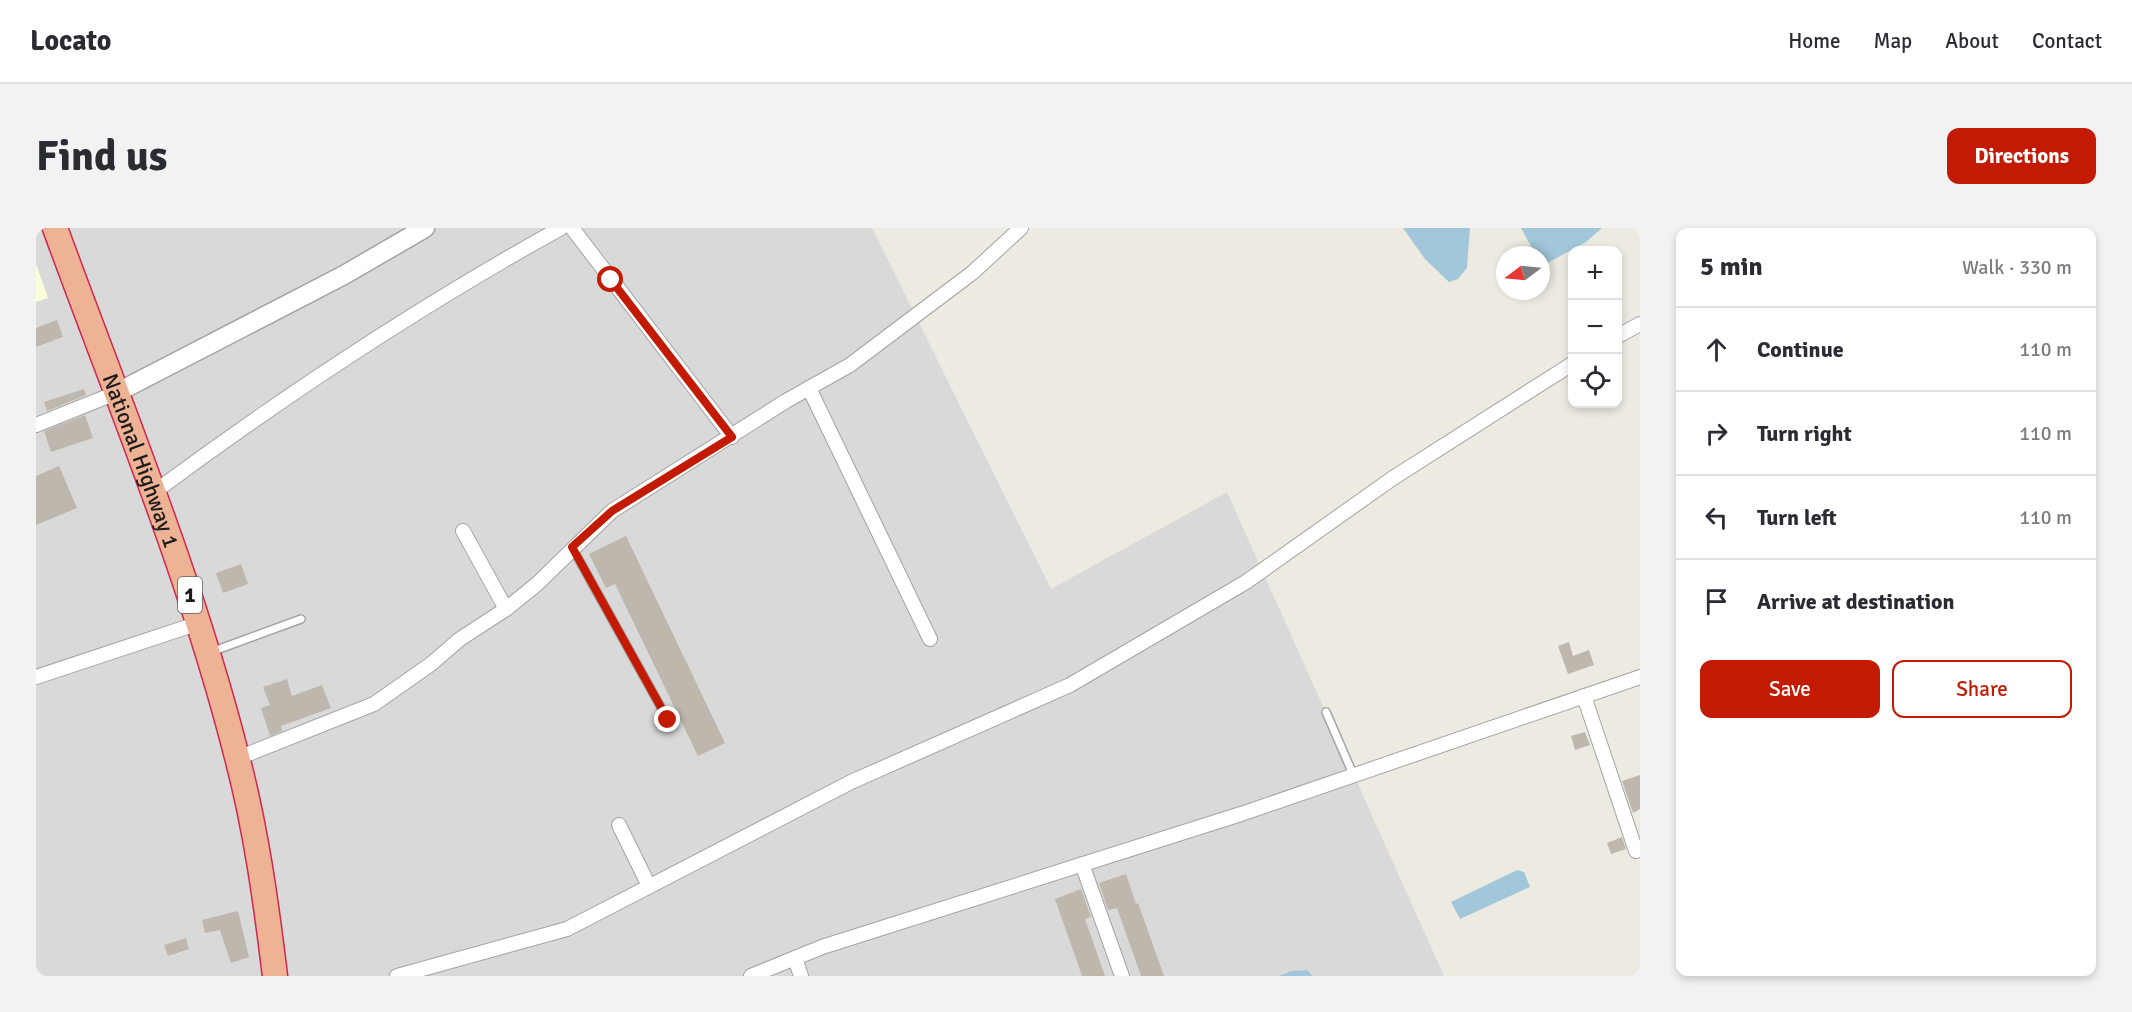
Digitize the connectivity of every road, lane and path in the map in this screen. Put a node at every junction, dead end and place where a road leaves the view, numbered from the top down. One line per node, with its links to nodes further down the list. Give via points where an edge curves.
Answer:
1 (55, 228): 10 (highway, National Highway 1 / 1)
2 (425, 228): 10 (street, via 344,276)
3 (561, 228): 13 (street, via 414,312 257,415)
4 (572, 228): 12 (street)
5 (1021, 228): 9 (street, via 972,273 850,365)
6 (1640, 324): 7 (street)
7 (1622, 333)
8 (1568, 367): 31 (street, via 1393,478 1246,582 1070,685 851,782)
9 (809, 388): 12 (street); 19 (street)
10 (116, 393): 11 (street); 13 (highway, National Highway 1 / 1)
11 (36, 425)
12 (732, 437): 15 (street, via 612,511)
13 (153, 493): 18 (highway, National Highway 1 / 1)
14 (463, 531): 16 (street)
15 (572, 547): 16 (street, via 537,584); 25 (lane)
16 (506, 609): 26 (street, via 374,704)
17 (301, 619): 20 (lane)
18 (200, 623): 20 (highway, National Highway 1 / 1); 21 (street)
19 (930, 639)
20 (208, 652): 26 (highway, National Highway 1 / 1)
21 (36, 677)
22 (1640, 677): 23 (street)
23 (1584, 696): 27 (street); 29 (street)
24 (1326, 712): 27 (lane)
25 (668, 720)
26 (238, 758): 34 (highway, National Highway 1 / 1, via 264,886)
27 (1353, 774): 30 (street)
28 (619, 825): 31 (street)
29 (1636, 851)
30 (1082, 864): 32 (street); 38 (street)
31 (649, 886): 35 (street, via 567,929)
32 (795, 958): 33 (street); 37 (street)
33 (770, 972): 36 (street)
34 (275, 976)
35 (396, 976)
36 (751, 976)
37 (801, 976)
38 (1122, 976)

